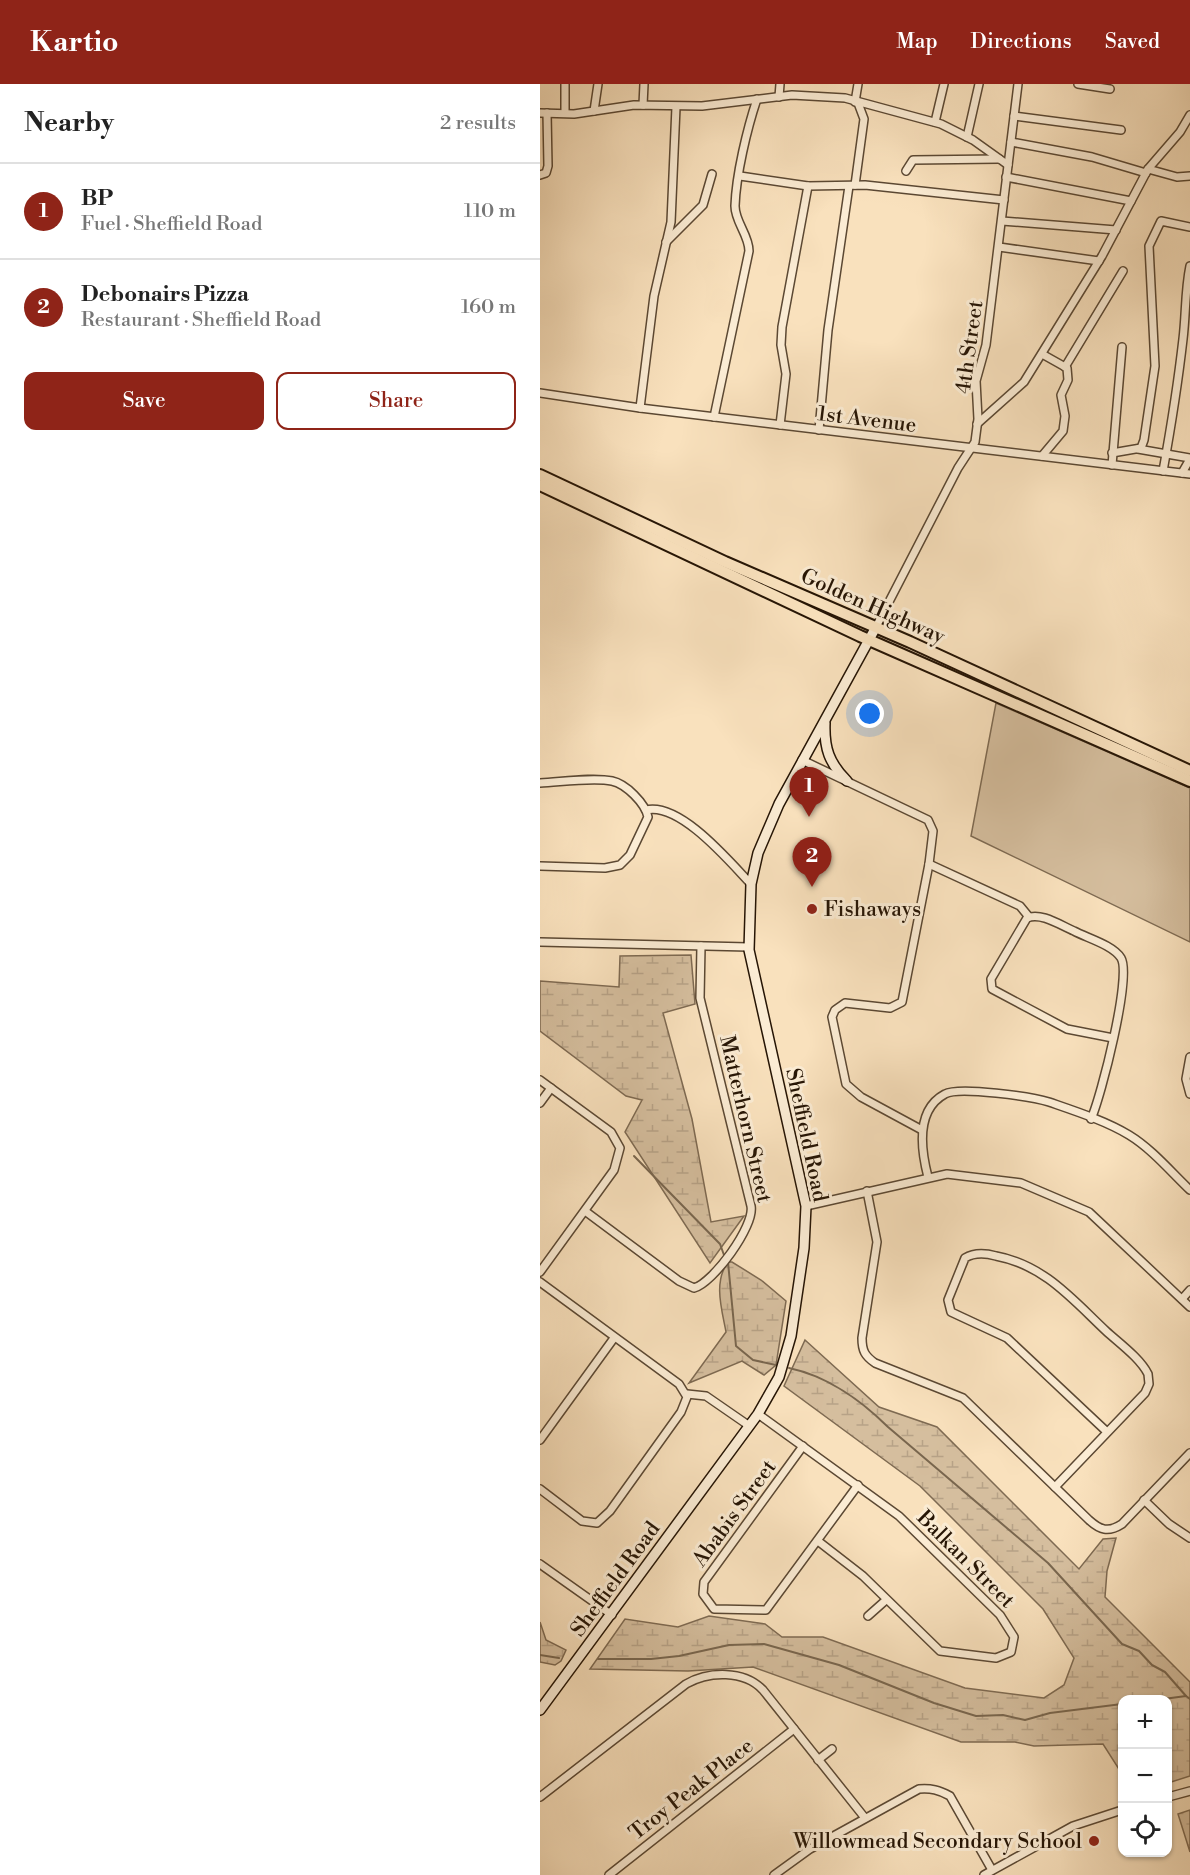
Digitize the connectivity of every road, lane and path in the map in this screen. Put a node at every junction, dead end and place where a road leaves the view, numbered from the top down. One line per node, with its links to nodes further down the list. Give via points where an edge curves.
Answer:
1 (565, 84): 18 (street)
2 (598, 84): 16 (street)
3 (644, 84): 14 (street)
4 (780, 84): 11 (street)
5 (858, 84): 13 (street)
6 (944, 84): 21 (street)
7 (979, 84): 23 (street)
8 (1018, 84): 20 (street, 4th Street)
9 (1078, 84): 10 (street)
10 (1110, 90)
11 (779, 97): 12 (street); 13 (street, via 812,96)
12 (758, 99): 15 (street); 32 (street, via 749,124)
13 (856, 102): 21 (street); 36 (street, via 864,119)
14 (643, 105): 15 (street); 16 (street)
15 (676, 106): 42 (street, via 671,222)
16 (594, 111): 18 (street)
17 (543, 113): 18 (street); 24 (street)
18 (565, 113)
19 (1190, 115): 29 (street)
20 (1014, 116): 22 (street); 25 (street, 4th Street)
21 (935, 122): 23 (street)
22 (1121, 130)
23 (967, 137): 26 (street)
24 (544, 141): 31 (street, via 547,171)
25 (1011, 142): 27 (street, 4th Street); 29 (street)
26 (999, 159): 27 (street); 28 (street, via 913,160)
27 (1008, 165): 34 (street, 4th Street)
28 (906, 171)
29 (1147, 171): 33 (street); 38 (street)
30 (712, 174): 42 (street, via 703,205)
31 (540, 175)
32 (740, 176): 35 (street); 52 (street, via 735,209 747,234 749,251)
33 (1190, 176)
34 (1006, 177): 37 (street, 4th Street); 38 (street)
35 (808, 186): 36 (street); 54 (street, via 780,339 786,374)
36 (852, 186): 37 (street); 55 (street, via 828,330)
37 (1004, 200): 39 (street, 4th Street)
38 (1131, 201): 41 (street)
39 (1002, 220): 41 (street); 43 (street, 4th Street)
40 (1190, 227): 57 (street, via 1161,220 1149,246 1155,366 1144,440)
41 (1116, 230): 44 (street)
42 (666, 242): 51 (street, via 654,296)
43 (999, 247): 44 (street); 53 (street, 4th Street, via 986,345 976,381)
44 (1099, 261): 48 (street)
45 (1190, 266): 59 (street)
46 (1123, 271): 49 (street)
47 (1122, 347): 58 (street)
48 (1042, 354): 49 (street); 53 (street, via 1024,382)
49 (1065, 367): 60 (street, via 1068,376 1061,395 1063,432)
50 (540, 393): 51 (street, 1st Avenue)
51 (640, 408): 52 (street, 1st Avenue)
52 (714, 417): 54 (street, 1st Avenue)
53 (977, 424): 56 (street, 4th Street)
54 (780, 425): 55 (street, 1st Avenue)
55 (819, 430): 56 (street, 1st Avenue)
56 (972, 449): 60 (street, 1st Avenue); 67 (street, 4th Street, via 958,468)
57 (1138, 449): 58 (street); 59 (street)
58 (1112, 453): 62 (street)
59 (1166, 454): 61 (street); 63 (street)
60 (1042, 456): 62 (street, 1st Avenue)
61 (1190, 459): 64 (street)
62 (1112, 465): 63 (street, 1st Avenue)
63 (1162, 471): 64 (street, 1st Avenue)
64 (1186, 474)
65 (540, 475): 67 (main road, Golden Highway, via 725,562)
66 (540, 485): 68 (main road, Golden Highway)
67 (876, 627): 68 (street, Sheffield Road); 71 (main road, Golden Highway)
68 (869, 640): 69 (street, Sheffield Road); 73 (main road, Golden Highway)
69 (825, 720): 70 (street, Sheffield Road); 72 (street, via 826,750 833,766)
70 (802, 760): 72 (street); 78 (street, Sheffield Road, via 763,840)
71 (1190, 771)
72 (847, 781): 76 (street, via 928,820 933,831)
73 (1190, 781)
74 (540, 783): 75 (street, via 611,781 623,786)
75 (646, 810): 77 (street, via 647,823 630,855 620,865); 78 (street, via 657,808 676,815)
76 (929, 864): 79 (street, via 1020,906); 90 (street, via 902,1002 890,1008 845,1003 832,1017 846,1083 861,1097)
77 (540, 866)
78 (751, 884): 82 (street, Sheffield Road)
79 (1029, 917): 83 (street, via 1056,923 1113,950 1121,958 1124,969); 83 (street, via 998,964 991,979 992,988 1067,1029)
80 (540, 942): 81 (street)
81 (701, 946): 82 (street); 95 (street, Matterhorn Street, via 700,998 751,1206 750,1222 707,1282 694,1288)
82 (748, 947): 94 (street, Sheffield Road)
83 (1113, 1038): 89 (street, via 1105,1082)
84 (1190, 1057): 87 (street, via 1186,1079)
85 (540, 1080): 86 (street)
86 (551, 1088): 88 (street); 95 (street, via 611,1132 620,1148 614,1170)
87 (1190, 1094)
88 (540, 1102)
89 (1091, 1119): 90 (street, via 1044,1101 955,1091 940,1098); 92 (street, via 1137,1140)
90 (922, 1130): 91 (street)
91 (928, 1177): 93 (street); 99 (street, via 947,1174 1021,1183 1082,1208)
92 (1190, 1190)
93 (867, 1191): 94 (street); 110 (street, via 877,1242 863,1352 875,1363 963,1398)
94 (806, 1206): 103 (street, Sheffield Road, via 791,1336 779,1377)
95 (585, 1211): 96 (street)
96 (540, 1272)
97 (540, 1282): 101 (street)
98 (1190, 1290): 99 (street)
99 (1182, 1299): 100 (street)
100 (1190, 1307)
101 (614, 1338): 102 (street, via 680,1384); 106 (street)
102 (687, 1394): 104 (street, via 706,1396); 111 (street, via 681,1412 610,1511 597,1523 582,1521)
103 (758, 1414): 104 (street, Sheffield Road); 107 (street, Balkan Street)
104 (748, 1425): 117 (street, Sheffield Road)
105 (1106, 1431): 105 (street, via 1145,1393 1149,1384 1146,1370 1041,1272 994,1255 979,1253 965,1258 948,1300 949,1310 956,1317 1007,1338); 110 (street)
106 (540, 1440)
107 (803, 1446): 109 (street, Balkan Street); 114 (street, Ababis Street, via 709,1573 704,1582 706,1601 714,1609 726,1611 766,1610)
108 (1190, 1453): 112 (street)
109 (858, 1485): 114 (street, Ababis Street); 116 (street, Balkan Street, via 899,1516 1000,1615 1014,1637 1013,1647 1007,1655 996,1658 940,1651)
110 (1055, 1487): 112 (street, via 1102,1530 1122,1524)
111 (540, 1489)
112 (1144, 1500): 113 (street)
113 (1190, 1538)
114 (818, 1541): 116 (street, Balkan Street, via 842,1557)
115 (540, 1564): 117 (street)
116 (886, 1600): 118 (street)
117 (612, 1615): 119 (street, Sheffield Road)
118 (868, 1616)
119 (540, 1710)
120 (794, 1729): 122 (street); 125 (street, via 764,1690 749,1678 699,1678); 129 (street, Troy Peak Place)
121 (832, 1749): 122 (street)
122 (818, 1760): 127 (street)
123 (1190, 1791): 124 (street)
124 (1172, 1796)
125 (540, 1797)
126 (1118, 1811): 128 (street, via 1073,1826)
127 (865, 1818): 128 (street, via 919,1789 937,1790 950,1796); 130 (street)
128 (992, 1870): 131 (street)
129 (609, 1875)
130 (774, 1875)
131 (984, 1875)

